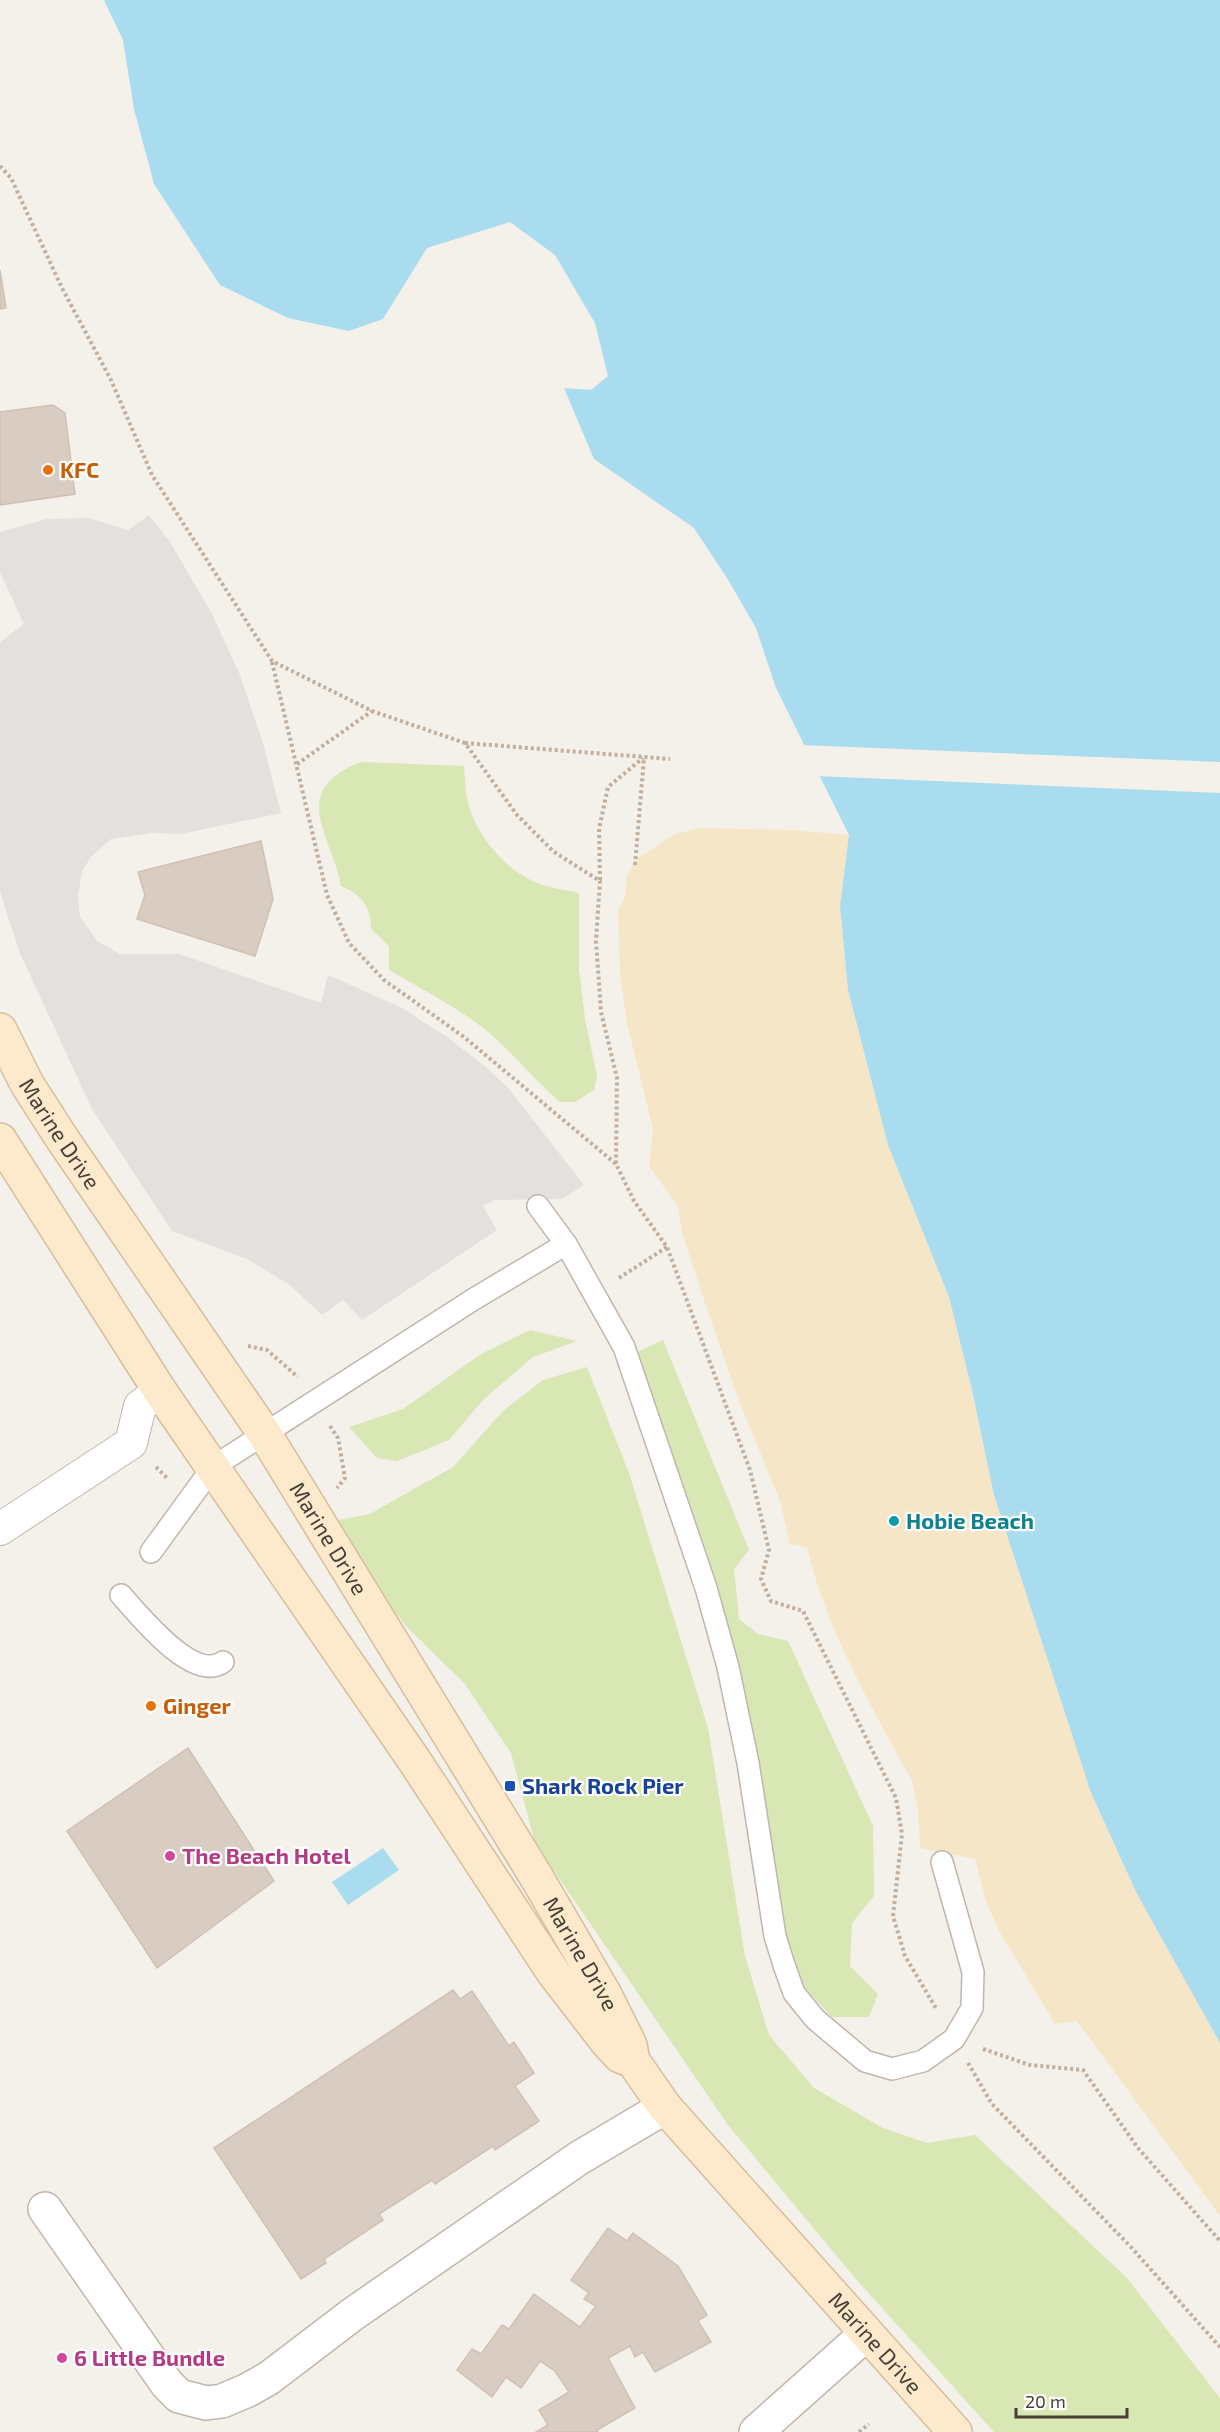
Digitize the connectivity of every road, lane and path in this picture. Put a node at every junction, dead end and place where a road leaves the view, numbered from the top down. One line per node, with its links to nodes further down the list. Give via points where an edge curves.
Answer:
1 (0, 166): 2 (path, via 11,178 62,288 111,380 152,475)
2 (272, 661): 3 (path); 7 (path)
3 (372, 711): 4 (path); 7 (path)
4 (465, 743): 5 (path); 9 (path, via 517,815 554,852)
5 (644, 758): 6 (path); 8 (path); 9 (path, via 608,787 599,829)
6 (670, 759)
7 (297, 764): 12 (path, via 327,895 349,943 384,980 464,1036)
8 (634, 865)
9 (600, 881): 12 (path, via 596,940 601,1012 617,1078)
10 (0, 1030): 18 (main road, Marine Drive, via 27,1084 63,1140)
11 (2, 1145): 17 (main road, Marine Drive)
12 (616, 1164): 15 (path, via 634,1201)
13 (538, 1206): 14 (lane)
14 (566, 1244): 16 (lane); 18 (lane)
15 (668, 1247): 16 (path); 25 (path, via 750,1470 769,1550 760,1579 771,1601 802,1611 896,1798 902,1834 893,1916 905,1956)
16 (595, 1292): 25 (lane, via 624,1347 706,1588 748,1763 775,1936 794,1993 815,2019 865,2061 892,2069 923,2061)
17 (160, 1391): 19 (main road, Marine Drive); 20 (street, via 140,1406 131,1443)
18 (264, 1433): 19 (lane); 26 (main road, Marine Drive, via 537,1878 604,1993 630,2045)
19 (213, 1467): 21 (lane); 26 (main road, Marine Drive, via 414,1760 559,1981 607,2042 620,2056)
20 (0, 1529)
21 (151, 1552)
22 (121, 1595): 23 (lane, via 179,1653 200,1666 218,1666)
23 (223, 1662)
24 (942, 1862): 25 (lane, via 973,1972 972,2008)
25 (954, 2039): 29 (path, via 1030,2065 1083,2070 1138,2148); 31 (path, via 992,2104 1130,2246)
26 (633, 2061): 27 (main road, Marine Drive)
27 (665, 2107): 28 (street, via 569,2164 353,2314 269,2378 222,2401 193,2402 166,2384); 30 (main road, Marine Drive)
28 (45, 2209)
29 (1220, 2241)
30 (866, 2334): 33 (street); 35 (main road, Marine Drive)
31 (1220, 2347)
32 (869, 2424): 34 (path)
33 (756, 2432)
34 (860, 2432)
35 (955, 2432)

